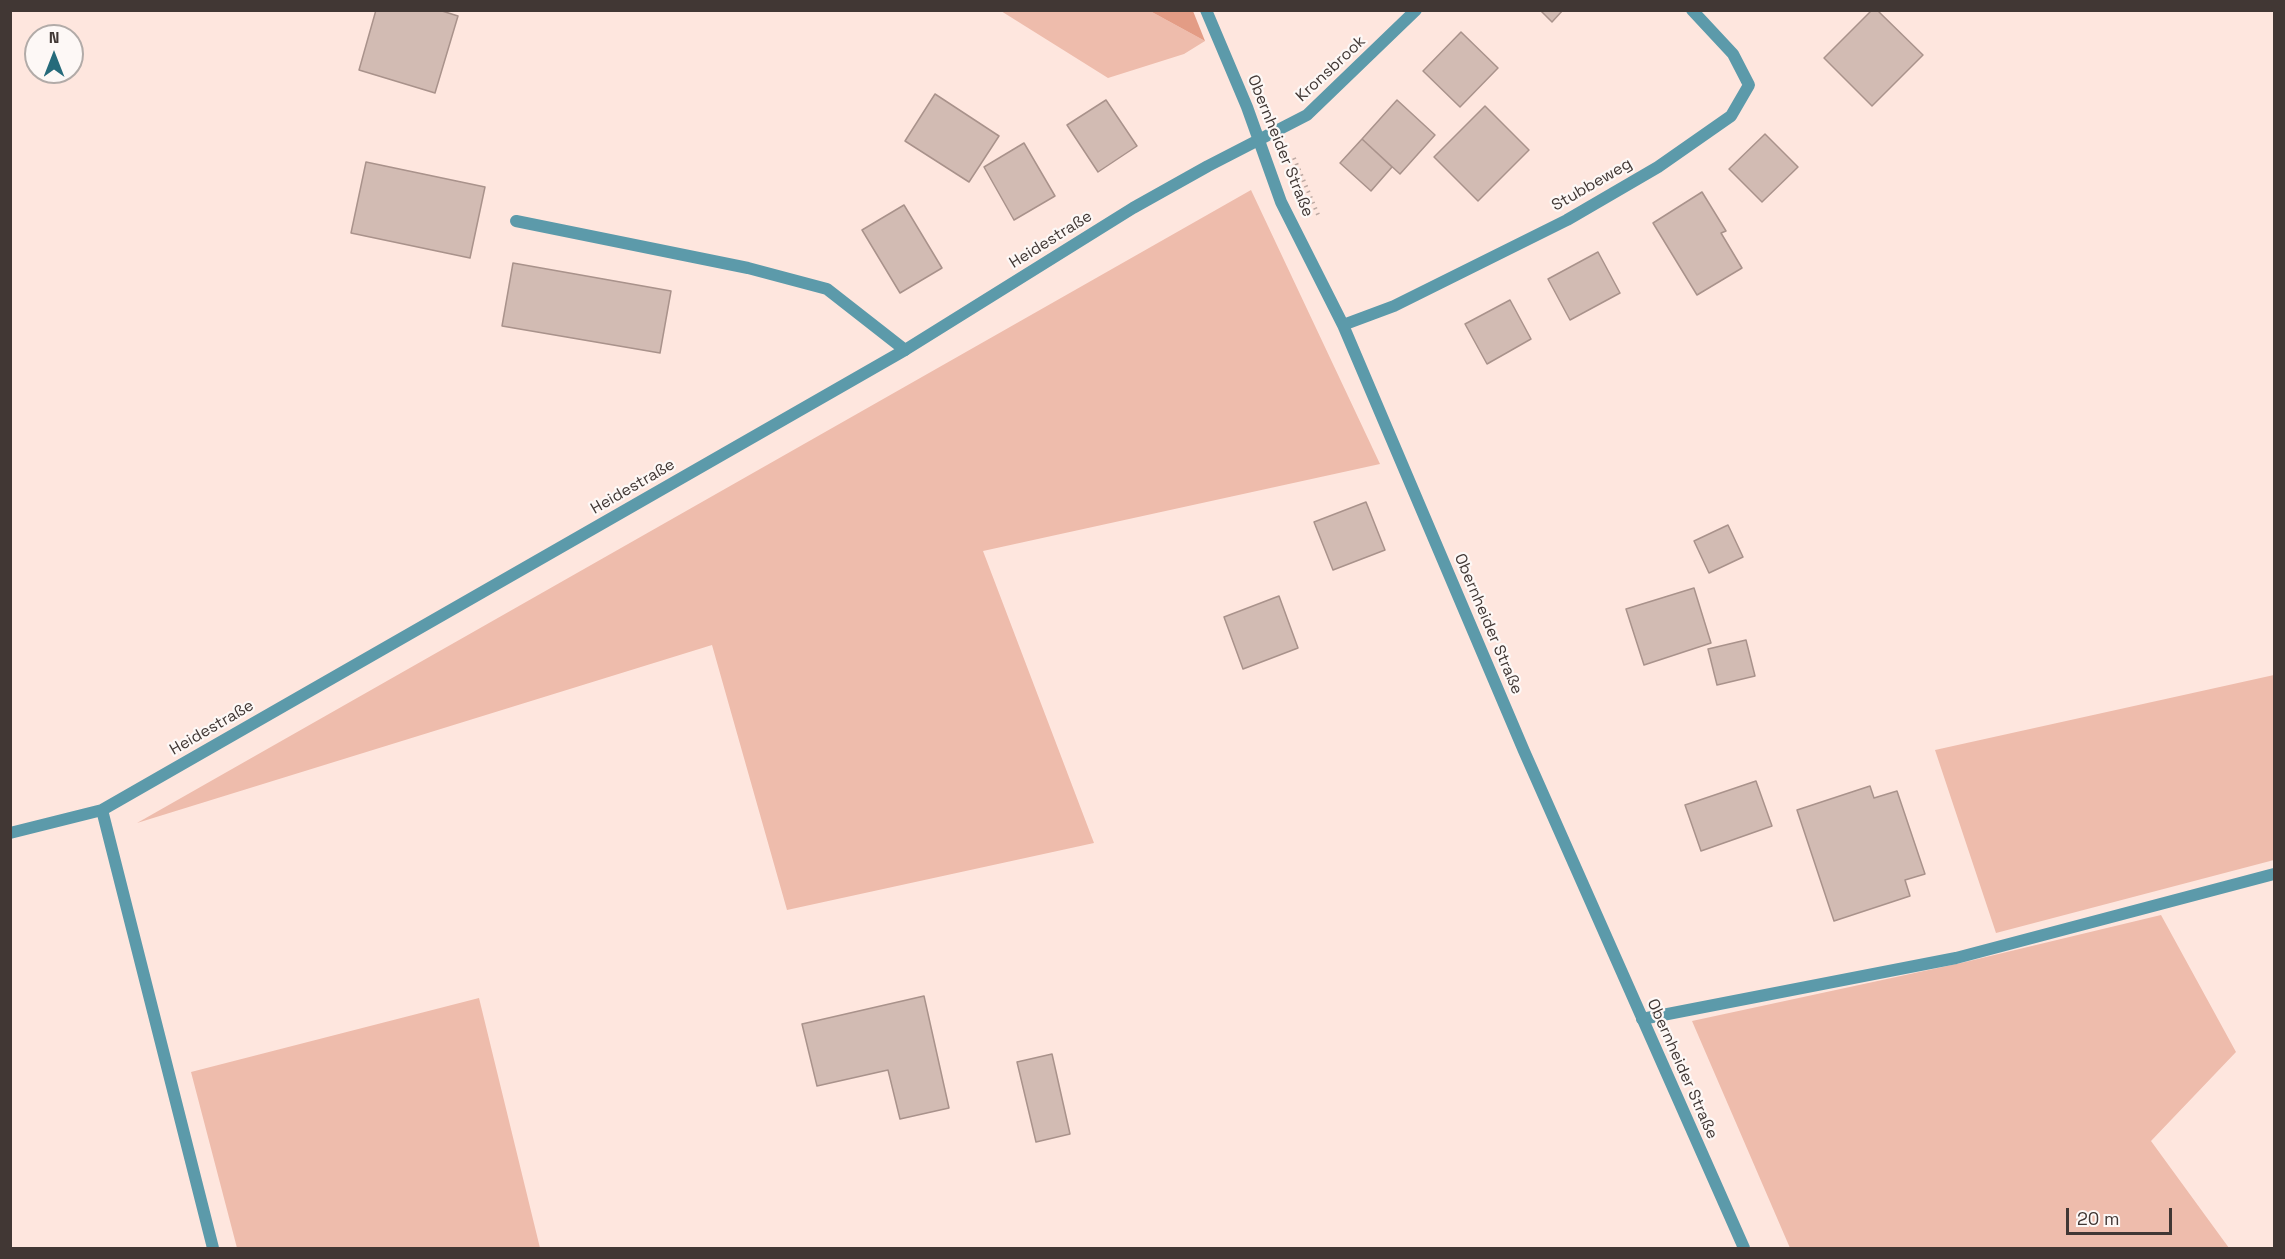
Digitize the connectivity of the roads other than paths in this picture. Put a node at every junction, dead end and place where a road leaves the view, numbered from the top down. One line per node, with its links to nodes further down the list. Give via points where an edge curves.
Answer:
1 (1206, 10): 4 (street, Obernheider Straße)
2 (1416, 10): 4 (street, Kronsbrook, via 1307,115)
3 (1692, 10): 6 (street, Stubbeweg, via 1733,54 1749,85 1731,116 1658,167 1567,220 1394,306)
4 (1260, 140): 6 (street, Obernheider Straße, via 1281,202); 7 (street, Heidestraße, via 1133,208)
5 (516, 221): 7 (street, via 748,268 827,290)
6 (1343, 325): 11 (street, Obernheider Straße)
7 (904, 351): 8 (street, Heidestraße)
8 (102, 810): 9 (street, Heidestraße); 12 (street)
9 (10, 833)
10 (2274, 874): 11 (street, via 1956,958)
11 (1642, 1019): 13 (street, Obernheider Straße)
12 (213, 1248)
13 (1744, 1248)

